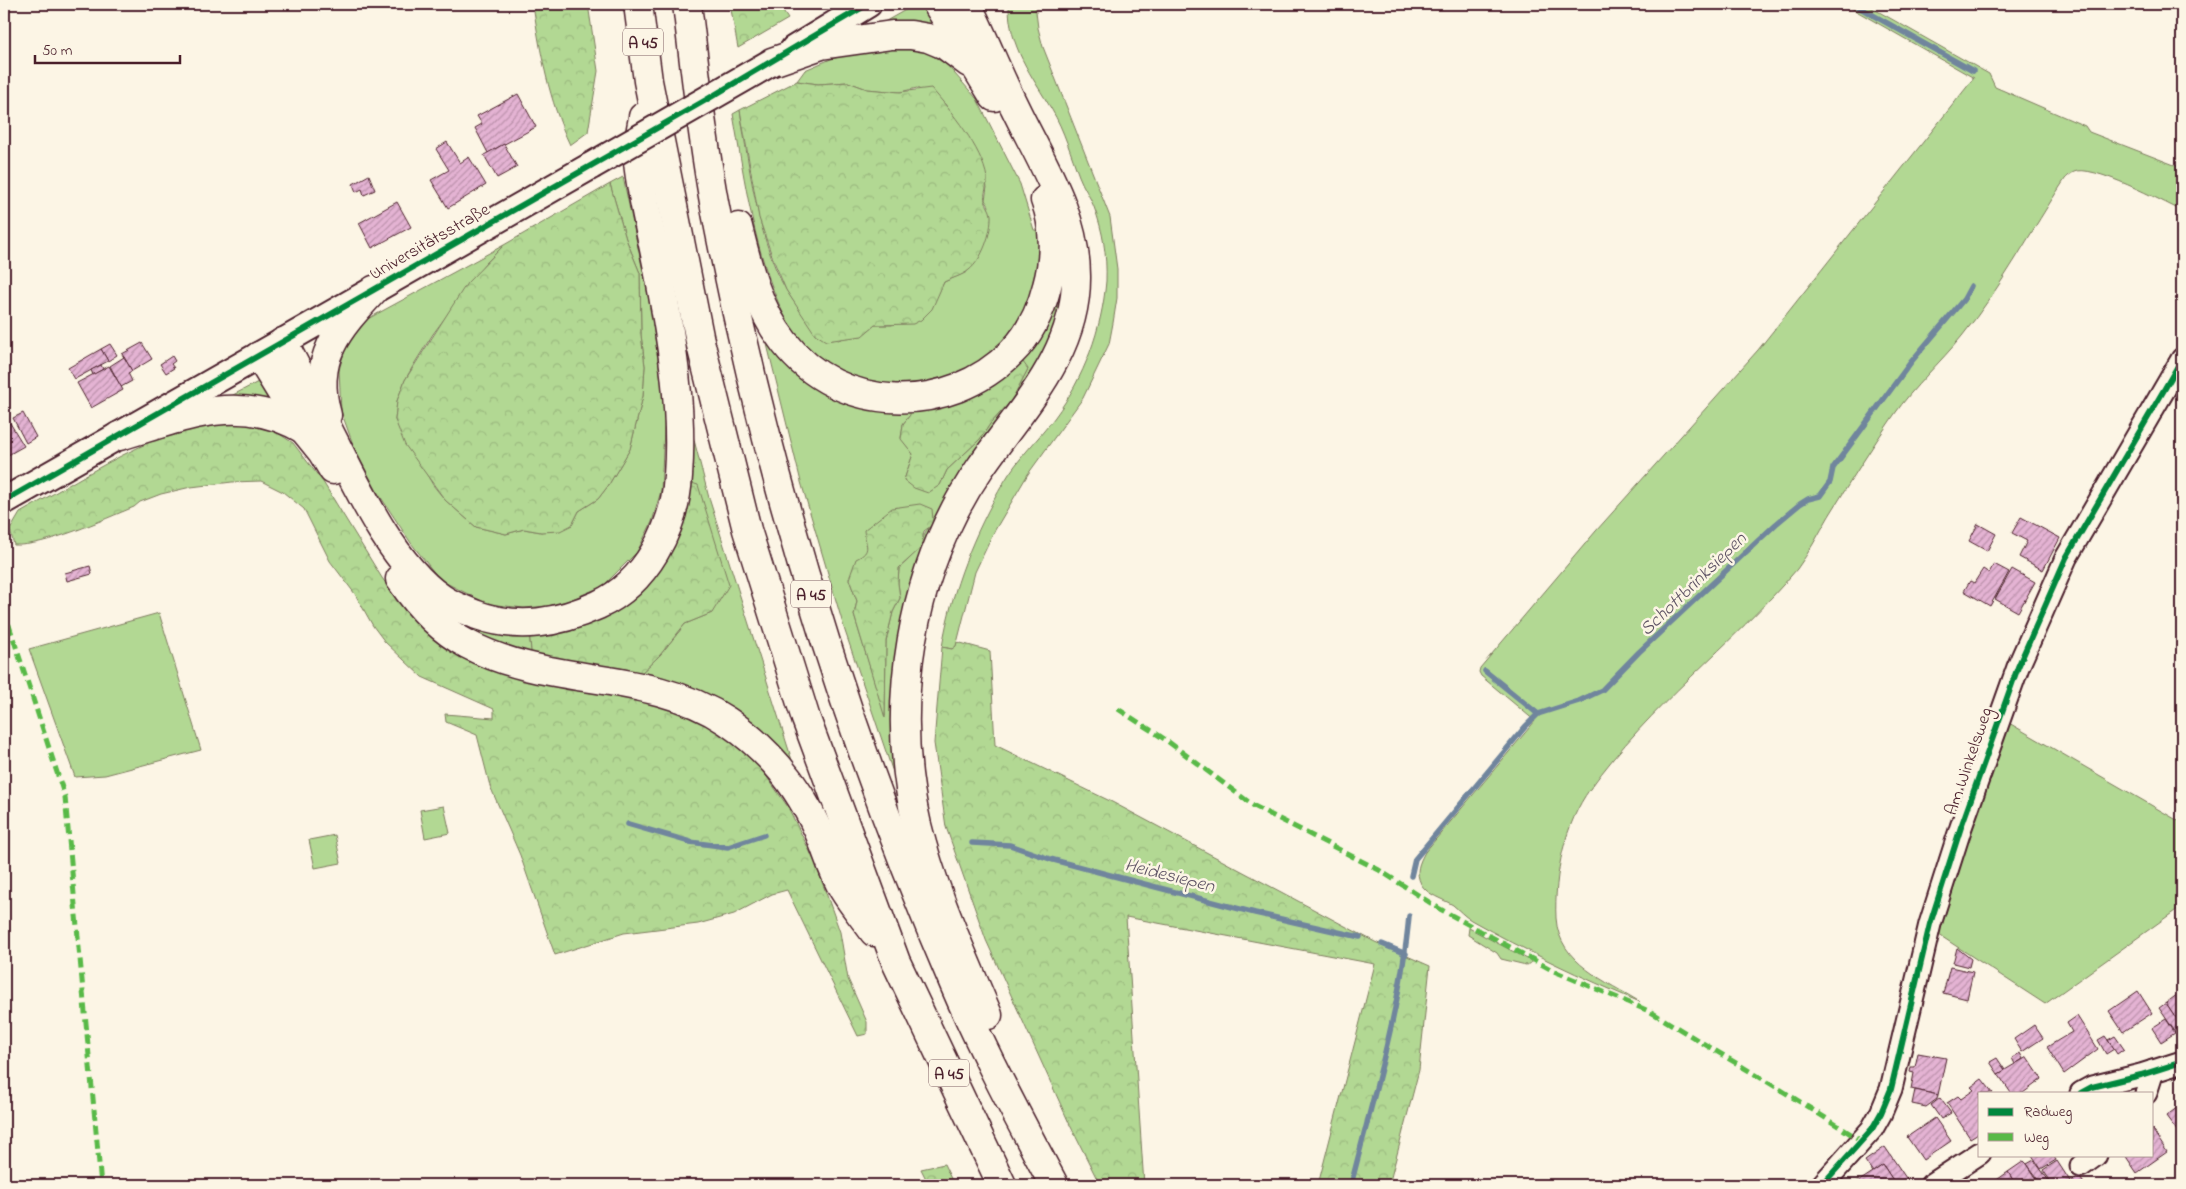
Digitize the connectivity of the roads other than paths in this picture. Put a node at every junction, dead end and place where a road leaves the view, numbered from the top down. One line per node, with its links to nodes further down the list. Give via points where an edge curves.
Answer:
1 (638, 4): 11 (highway, A 45)
2 (688, 4): 9 (highway, A 45)
3 (868, 4): 8 (main road, Universitätsstraße)
4 (937, 4): 10 (highway)
5 (967, 4): 7 (highway)
6 (982, 4): 7 (highway)
7 (982, 34): 25 (highway, via 1066,215 1076,259 1075,302 1070,325 1048,374 973,478 943,534 922,596 913,636 908,668 906,734 912,798 926,857 946,914 1008,1061)
8 (772, 62): 10 (highway, via 821,44 911,34 945,44); 12 (main road, Universitätsstraße, bridge)
9 (694, 66): 10 (highway, via 721,135 751,280 774,327 800,360 820,376 863,394 886,398 932,396 976,380 1012,352 1026,336 1050,277 1052,235 1047,205 1026,154); 25 (highway, A 45, via 714,200 741,328 780,485 816,608 895,842 955,987)
10 (976, 69)
11 (648, 81): 18 (highway, via 638,159 674,353 680,449 674,506 658,547 644,567 626,586 603,602 575,616 548,622 499,621 459,608 428,587 408,567 378,523); 20 (highway, A 45, via 700,341 748,530 806,719)
12 (374, 290): 13 (main road, Universitätsstraße); 18 (highway, via 332,339 325,361 323,401)
13 (283, 342): 14 (main road, Universitätsstraße); 18 (highway)
14 (259, 356): 16 (highway); 17 (main road, Universitätsstraße)
15 (2182, 359): 29 (street, Am Winkelsweg, via 2084,525 2048,597 2000,715 1930,924 1892,1089 1872,1129)
16 (305, 430): 17 (highway, via 270,414 228,409 188,416); 20 (highway, via 409,592 445,629 466,644 519,665 649,687 677,696 725,720 763,749 806,805 842,888)
17 (119, 436): 19 (main road, Universitätsstraße)
18 (334, 440)
19 (4, 501)
20 (896, 962): 27 (highway, A 45)
21 (2182, 1062): 22 (street)
22 (2153, 1071): 23 (street); 24 (street)
23 (2083, 1092)
24 (2146, 1092)
25 (1009, 1098): 28 (highway, A 45)
26 (1978, 1154): 30 (street)
27 (1002, 1185)
28 (1054, 1185)
29 (1822, 1185)
30 (1931, 1185)

